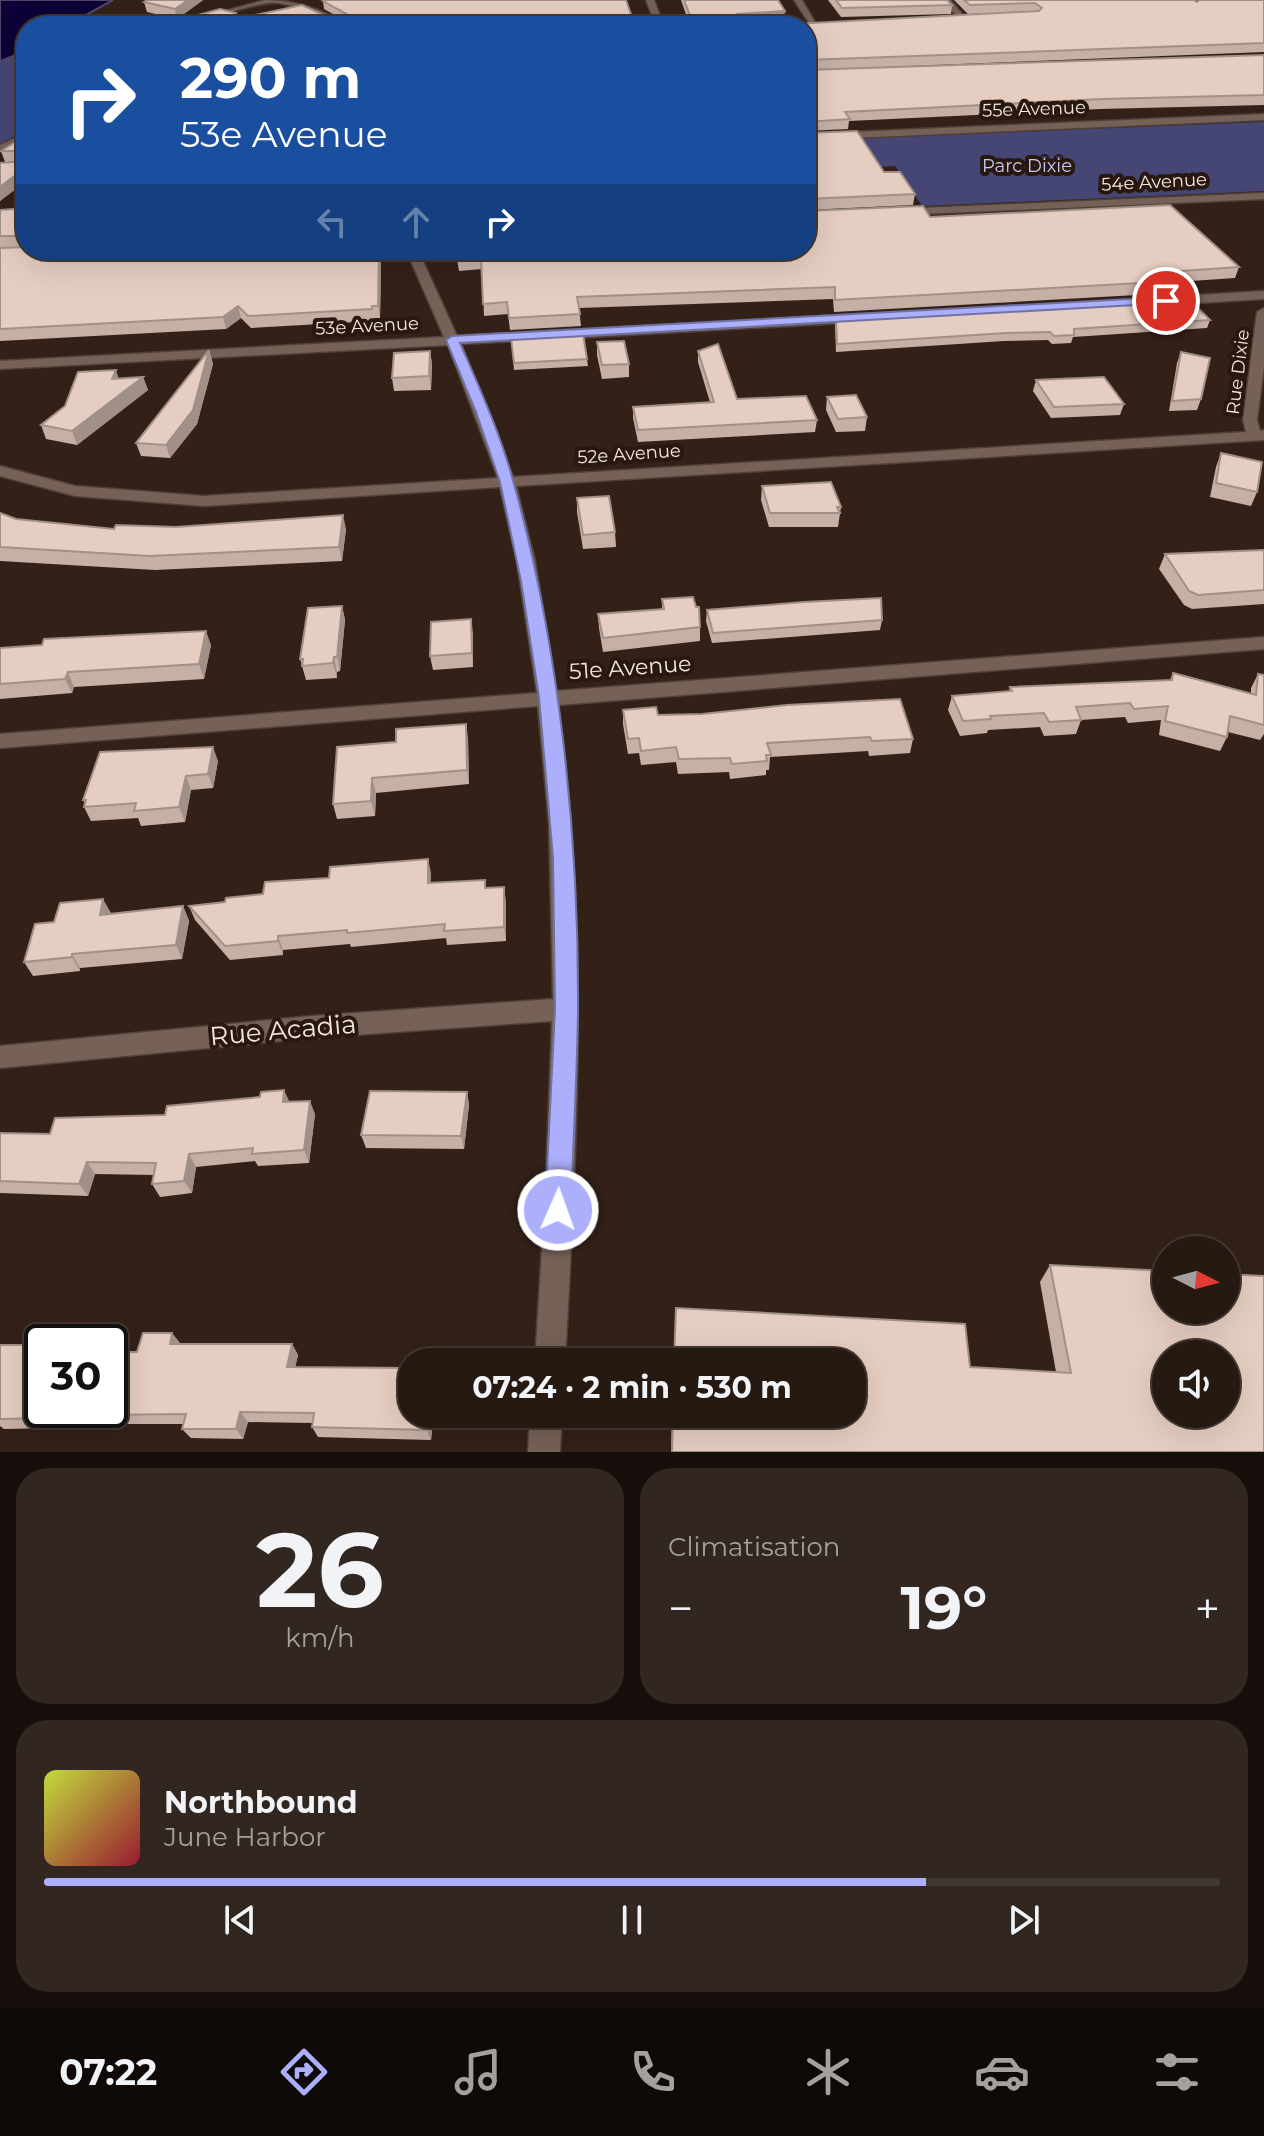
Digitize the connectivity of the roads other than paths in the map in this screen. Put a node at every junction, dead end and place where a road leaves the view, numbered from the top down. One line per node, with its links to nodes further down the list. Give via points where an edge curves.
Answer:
1 (275, 0): 3 (street); 7 (street)
2 (945, 0): 8 (street)
3 (248, 3): 4 (street)
4 (233, 10): 5 (street); 6 (street)
5 (210, 16)
6 (217, 16)
7 (325, 16)
8 (965, 19): 9 (street); 10 (street)
9 (978, 19)
10 (950, 20)
11 (829, 23): 12 (street)
12 (816, 24)
13 (1264, 117): 14 (street, 55e Avenue)
14 (816, 137)
15 (1264, 196): 16 (street, 54e Avenue)
16 (880, 213)
17 (416, 260): 22 (street)
18 (1264, 295): 19 (street)
19 (1149, 302)
20 (1264, 312): 24 (street, Rue Dixie, via 1250,420)
21 (879, 317): 22 (street, 53e Avenue)
22 (452, 340): 23 (street, 53e Avenue); 26 (street)
23 (0, 365)
24 (1259, 435): 26 (street, 52e Avenue)
25 (0, 471): 26 (street, 52e Avenue, via 66,490 204,501)
26 (507, 482): 28 (street)
27 (1264, 643): 28 (street, 51e Avenue)
28 (548, 697): 29 (street, 51e Avenue); 30 (street, via 563,858)
29 (0, 741)
30 (567, 1009): 31 (street, Rue Acadia); 32 (street)
31 (0, 1057)
32 (551, 1348)
33 (545, 1428): 34 (street)
34 (544, 1452)

